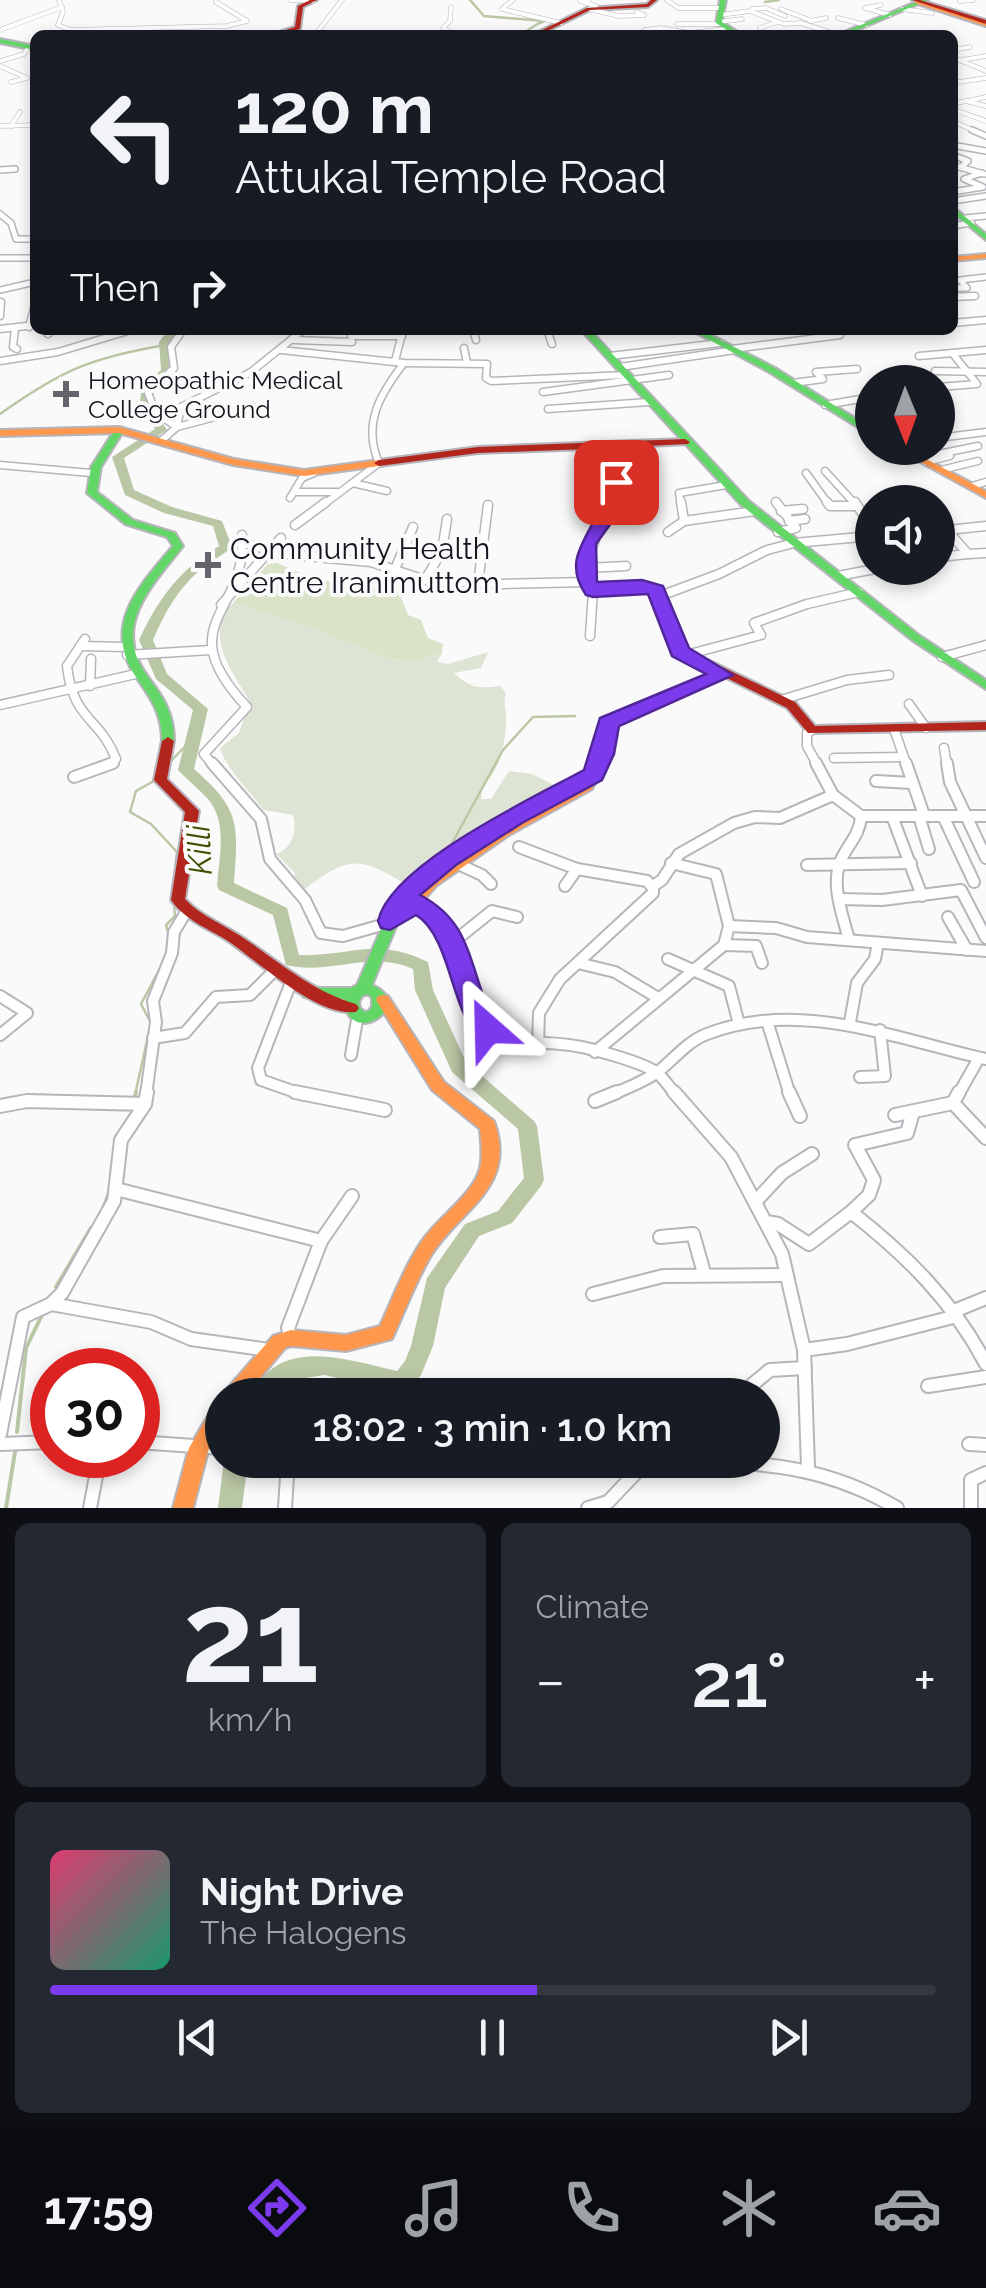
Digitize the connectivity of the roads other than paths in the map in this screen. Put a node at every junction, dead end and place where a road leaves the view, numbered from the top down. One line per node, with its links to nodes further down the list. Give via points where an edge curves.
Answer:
1 (59, 0): 14 (street)
2 (290, 0): 3 (street)
3 (314, 0): 33 (main road, via 301,6 298,28)
4 (342, 0): 34 (street)
5 (514, 0): 26 (street, via 502,8)
6 (654, 0): 11 (main road)
7 (666, 0): 19 (street)
8 (973, 0): 9 (street)
9 (960, 1)
10 (216, 2): 14 (street, via 247,21 71,30 58,24)
11 (592, 5): 18 (street, via 621,16 644,15); 26 (main road)
12 (854, 5): 13 (street)
13 (905, 5): 24 (main road); 28 (main road)
14 (62, 7): 32 (street)
15 (451, 8): 35 (street)
16 (781, 9): 23 (street)
17 (750, 10): 19 (street); 25 (street); 27 (street, via 767,8)
18 (637, 12)
19 (721, 16): 22 (street); 29 (street)
20 (826, 18): 23 (street)
21 (838, 18): 28 (street)
22 (742, 19)
23 (810, 21): 41 (street)
24 (986, 21)
25 (777, 22): 27 (street); 30 (street)
26 (562, 23): 36 (main road)
27 (801, 23): 31 (street)
28 (866, 25): 42 (main road)
29 (677, 28): 37 (street); 38 (street)
30 (760, 28)
31 (816, 29): 39 (street); 40 (street)
32 (0, 30)
33 (291, 30)
34 (319, 30)
35 (446, 30)
36 (546, 30)
37 (645, 30)
38 (670, 30)
39 (811, 30)
40 (822, 30)
41 (834, 30)
42 (854, 30)
43 (0, 40): 45 (main road)
44 (970, 47): 47 (street)
45 (30, 48)
46 (30, 50): 50 (street)
47 (958, 51)
48 (986, 56): 49 (street)
49 (960, 60): 51 (street)
50 (0, 64): 52 (street, via 28,78)
51 (986, 75): 53 (street)
52 (11, 82)
53 (958, 82)
54 (958, 88): 55 (street)
55 (962, 90)
56 (986, 97): 57 (street)
57 (966, 102): 58 (street); 59 (street)
58 (958, 104)
59 (986, 106)
60 (958, 107): 62 (street)
61 (20, 112): 67 (street)
62 (978, 118): 63 (street); 64 (street)
63 (970, 120)
64 (986, 121)
65 (958, 123): 69 (street)
66 (0, 126): 67 (street)
67 (10, 126): 68 (street)
68 (30, 126)
69 (976, 133): 70 (street); 71 (street)
70 (966, 136)
71 (986, 136)
72 (958, 146): 73 (street)
73 (986, 151)
74 (958, 157): 76 (street, via 968,162)
75 (958, 166): 76 (street)
76 (961, 167): 79 (street)
77 (0, 170): 78 (street)
78 (15, 170)
79 (984, 174): 80 (street, via 964,179 983,188)
80 (958, 191)
81 (986, 196): 82 (street)
82 (958, 203)
83 (0, 214): 84 (street, via 12,223 16,239)
84 (30, 239)
85 (986, 256): 88 (main road)
86 (0, 258): 87 (street)
87 (30, 258)
88 (958, 258)
89 (18, 273): 91 (street)
90 (986, 279): 93 (street)
91 (30, 282)
92 (30, 284): 94 (street)
93 (958, 288)
94 (0, 290)
95 (958, 296): 96 (street)
96 (975, 296)
97 (1, 302): 98 (street)
98 (0, 316)
99 (986, 321): 100 (street)
100 (958, 323)
101 (30, 326): 102 (street)
102 (15, 328): 103 (street); 123 (street)
103 (0, 329)
104 (114, 335): 128 (street)
105 (179, 335): 150 (street, via 172,344 174,368 148,396 156,413)
106 (298, 335): 117 (street)
107 (386, 335): 117 (street)
108 (402, 335): 129 (street)
109 (474, 335): 118 (street)
110 (549, 335): 120 (street)
111 (590, 335): 132 (main road)
112 (705, 335): 122 (main road)
113 (782, 335): 119 (street)
114 (808, 335): 116 (street)
115 (840, 335): 116 (street)
116 (810, 338): 119 (street)
117 (294, 340): 124 (street)
118 (476, 340)
119 (787, 341): 122 (street)
120 (552, 344)
121 (464, 348): 131 (street)
122 (730, 348): 132 (street); 132 (street); 139 (main road)
123 (17, 349)
124 (280, 350): 129 (street); 150 (street, via 181,407)
125 (986, 350): 126 (street)
126 (954, 354): 127 (street); 135 (street)
127 (919, 356)
128 (0, 361)
129 (394, 361): 130 (street)
130 (404, 363): 131 (street); 161 (street, via 373,410 370,442)
131 (467, 363): 138 (street, via 486,364 491,380)
132 (621, 369): 137 (street); 138 (street); 141 (street); 143 (main road)
133 (855, 369): 139 (street, via 816,372 824,382)
134 (955, 370): 135 (street)
135 (968, 370): 136 (street); 140 (street, via 978,384)
136 (986, 372)
137 (668, 374)
138 (553, 379): 141 (street)
139 (793, 384): 146 (main road)
140 (955, 386)
141 (555, 390): 142 (street)
142 (543, 392)
143 (647, 400): 145 (street); 148 (street); 156 (main road)
144 (855, 400): 146 (street)
145 (567, 404)
146 (825, 405): 149 (main road)
147 (253, 407): 150 (street)
148 (548, 410)
149 (855, 422)
150 (177, 427): 155 (street)
151 (118, 430): 153 (main road); 155 (main road); 166 (main road)
152 (986, 432): 154 (street)
153 (0, 433)
154 (955, 436)
155 (160, 440): 167 (main road, via 233,462)
156 (685, 442): 157 (main road); 171 (main road)
157 (621, 443): 161 (main road); 203 (main road, via 612,497 587,544)
158 (978, 446): 159 (street)
159 (955, 452)
160 (978, 460): 164 (street)
161 (379, 463): 167 (main road); 169 (street)
162 (0, 465): 166 (street)
163 (932, 465): 164 (main road)
164 (941, 470): 170 (main road)
165 (825, 471): 175 (street)
166 (91, 473): 211 (main road, via 92,493 129,522 171,536 178,546 124,626)
167 (314, 473): 173 (street, via 302,478 294,495)
168 (806, 474): 177 (street, via 830,506)
169 (353, 483): 172 (street); 173 (street)
170 (979, 484): 174 (main road)
171 (726, 485): 179 (main road); 183 (street, via 679,493)
172 (387, 491)
173 (340, 492): 184 (street)
174 (986, 495)
175 (855, 504)
176 (488, 505): 204 (street)
177 (855, 506)
178 (803, 509): 182 (street, via 778,507)
179 (755, 511): 183 (street); 189 (main road)
180 (448, 519): 202 (street, via 442,551)
181 (805, 519): 182 (street)
182 (789, 521): 189 (street, via 796,528)
183 (684, 522): 188 (street)
184 (295, 526)
185 (986, 526): 187 (street)
186 (413, 527): 199 (street)
187 (955, 530)
188 (668, 532)
189 (778, 532): 193 (main road)
190 (281, 538): 194 (street)
191 (855, 538): 193 (street)
192 (955, 542): 196 (street)
193 (794, 543): 201 (main road); 206 (street)
194 (268, 550): 199 (street); 207 (street); 207 (street, via 243,539 239,567)
195 (986, 553): 196 (street)
196 (968, 554): 197 (street)
197 (955, 555)
198 (626, 566): 203 (street)
199 (395, 569): 202 (street)
200 (855, 573): 201 (street)
201 (838, 576): 205 (main road)
202 (426, 580): 204 (street)
203 (589, 580): 204 (street); 206 (main road, via 642,586); 208 (street)
204 (478, 584)
205 (859, 592): 212 (street, via 774,615 754,624 761,635); 213 (main road)
206 (660, 596): 212 (main road)
207 (218, 606): 210 (street)
208 (590, 636)
209 (986, 645): 213 (street)
210 (211, 650): 211 (street); 262 (street, via 220,676 246,707 240,723 204,754 261,818 270,859 282,878 305,900 321,933 344,938)
211 (126, 651): 215 (main road); 220 (street, via 82,642 66,666)
212 (686, 655): 216 (main road)
213 (942, 656): 218 (main road)
214 (91, 659): 219 (street)
215 (140, 673): 219 (street); 258 (main road, via 165,710 170,733 160,780 192,811 178,900)
216 (723, 675): 221 (main road); 231 (main road, via 608,722)
217 (888, 676): 221 (street, via 847,680)
218 (986, 684)
219 (90, 686): 220 (street)
220 (70, 692): 223 (street); 232 (street, via 116,759)
221 (781, 700): 227 (main road)
222 (910, 704): 225 (street)
223 (0, 705)
224 (986, 726): 225 (main road)
225 (926, 728): 226 (main road)
226 (894, 729): 227 (main road); 229 (street)
227 (812, 730): 235 (street, via 807,746)
228 (944, 748): 240 (street, via 950,782)
229 (902, 757): 230 (street); 234 (street)
230 (834, 758)
231 (594, 775): 246 (main road, via 587,786); 262 (main road, via 440,865 407,892)
232 (74, 777)
233 (876, 781): 234 (street)
234 (912, 782): 238 (street)
235 (833, 795): 236 (street); 245 (street, via 780,818 734,823)
236 (862, 816): 237 (street); 247 (street, via 862,828)
237 (892, 816): 238 (street); 248 (street)
238 (922, 816): 239 (street); 243 (street)
239 (943, 816): 240 (street); 251 (street)
240 (967, 816): 241 (street); 244 (street)
241 (986, 816)
242 (519, 847): 250 (street)
243 (929, 849)
244 (986, 858)
245 (672, 863): 254 (street); 263 (street, via 716,874)
246 (458, 864): 252 (street); 257 (main road)
247 (838, 864): 248 (street); 249 (street); 256 (street)
248 (911, 864): 255 (street)
249 (807, 865)
250 (577, 869): 253 (street); 254 (street)
251 (974, 882)
252 (490, 884)
253 (565, 886)
254 (653, 886): 273 (street)
255 (922, 896): 256 (street); 261 (street, via 961,890)
256 (840, 899): 265 (street)
257 (412, 902): 262 (main road); 266 (street, via 433,912)
258 (186, 912): 276 (main road, via 236,940); 288 (street, via 153,1000)
259 (948, 916): 269 (street)
260 (517, 917): 266 (street, via 489,912)
261 (984, 921): 264 (street)
262 (387, 925): 272 (main road)
263 (729, 926): 265 (street); 268 (street)
264 (986, 938)
265 (850, 940): 267 (street)
266 (452, 942): 289 (street, via 477,1018 497,1036)
267 (878, 943): 269 (street); 283 (street, via 857,983)
268 (724, 945): 274 (street, via 756,946); 275 (street)
269 (966, 950): 270 (street)
270 (986, 951)
271 (668, 958): 275 (street)
272 (374, 960): 279 (main road); 281 (main road)
273 (578, 962): 280 (street, via 615,972); 289 (street, via 538,1015)
274 (762, 963)
275 (695, 968): 280 (street); 284 (street, via 729,986)
276 (272, 973): 277 (main road); 288 (street, via 250,994 216,997 185,1034)
277 (290, 985): 281 (main road); 299 (street, via 258,1068 261,1080)
278 (0, 996): 287 (street, via 27,1013)
279 (382, 998): 281 (main road); 281 (main road, via 381,1008); 286 (main road)
280 (658, 998): 290 (street)
281 (359, 1004): 286 (main road); 291 (street)
282 (766, 1021): 283 (street); 284 (street); 301 (street)
283 (850, 1022): 285 (street)
284 (740, 1024): 293 (street, via 684,1044)
285 (880, 1030): 292 (street); 294 (street, via 884,1076)
286 (400, 1031): 318 (main road, via 438,1086 488,1126 490,1171 472,1201 427,1246 386,1333 346,1343)
287 (0, 1035)
288 (153, 1038): 297 (street)
289 (538, 1044): 290 (street)
290 (594, 1052): 293 (street)
291 (351, 1055)
292 (984, 1059): 296 (street)
293 (656, 1072): 295 (street); 307 (street, via 731,1157)
294 (860, 1076)
295 (595, 1101)
296 (954, 1103): 300 (street); 303 (street)
297 (145, 1104): 298 (street); 305 (street, via 121,1140)
298 (0, 1106)
299 (385, 1110)
300 (913, 1112): 302 (street); 308 (street, via 907,1133 855,1145 875,1186)
301 (800, 1116)
302 (895, 1116)
303 (986, 1138)
304 (812, 1154): 307 (street)
305 (116, 1189): 311 (street); 316 (street)
306 (352, 1196): 311 (street)
307 (756, 1201): 309 (street)
308 (852, 1212): 309 (street, via 809,1244); 317 (street, via 894,1244)
309 (766, 1222): 313 (street)
310 (660, 1237): 312 (street, via 693,1234)
311 (321, 1241): 318 (street, via 288,1328)
312 (704, 1273): 313 (street); 314 (street, via 614,1284)
313 (786, 1275): 320 (street)
314 (593, 1294)
315 (986, 1298): 317 (street)
316 (52, 1304): 319 (street, via 151,1322 191,1339); 327 (street, via 24,1317)
317 (955, 1313): 320 (street); 321 (street)
318 (291, 1338): 319 (main road)
319 (269, 1350): 324 (main road)
320 (804, 1350): 322 (street)
321 (986, 1362)
322 (805, 1368): 325 (street, via 777,1366); 337 (street)
323 (986, 1377): 326 (street)
324 (247, 1378)
325 (758, 1378)
326 (928, 1386)
327 (0, 1434)
328 (205, 1438): 334 (main road)
329 (30, 1443): 330 (street)
330 (0, 1444)
331 (160, 1444): 334 (street)
332 (969, 1444): 333 (street)
333 (986, 1444)
334 (199, 1448): 335 (street); 343 (main road)
335 (205, 1448)
336 (780, 1464): 337 (street)
337 (808, 1467): 346 (street)
338 (986, 1473): 347 (street, via 971,1480)
339 (96, 1478): 342 (street)
340 (287, 1478): 344 (street)
341 (631, 1478): 345 (street, via 608,1502)
342 (90, 1508)
343 (183, 1508)
344 (285, 1508)
345 (588, 1508)
346 (897, 1508)
347 (971, 1508)

